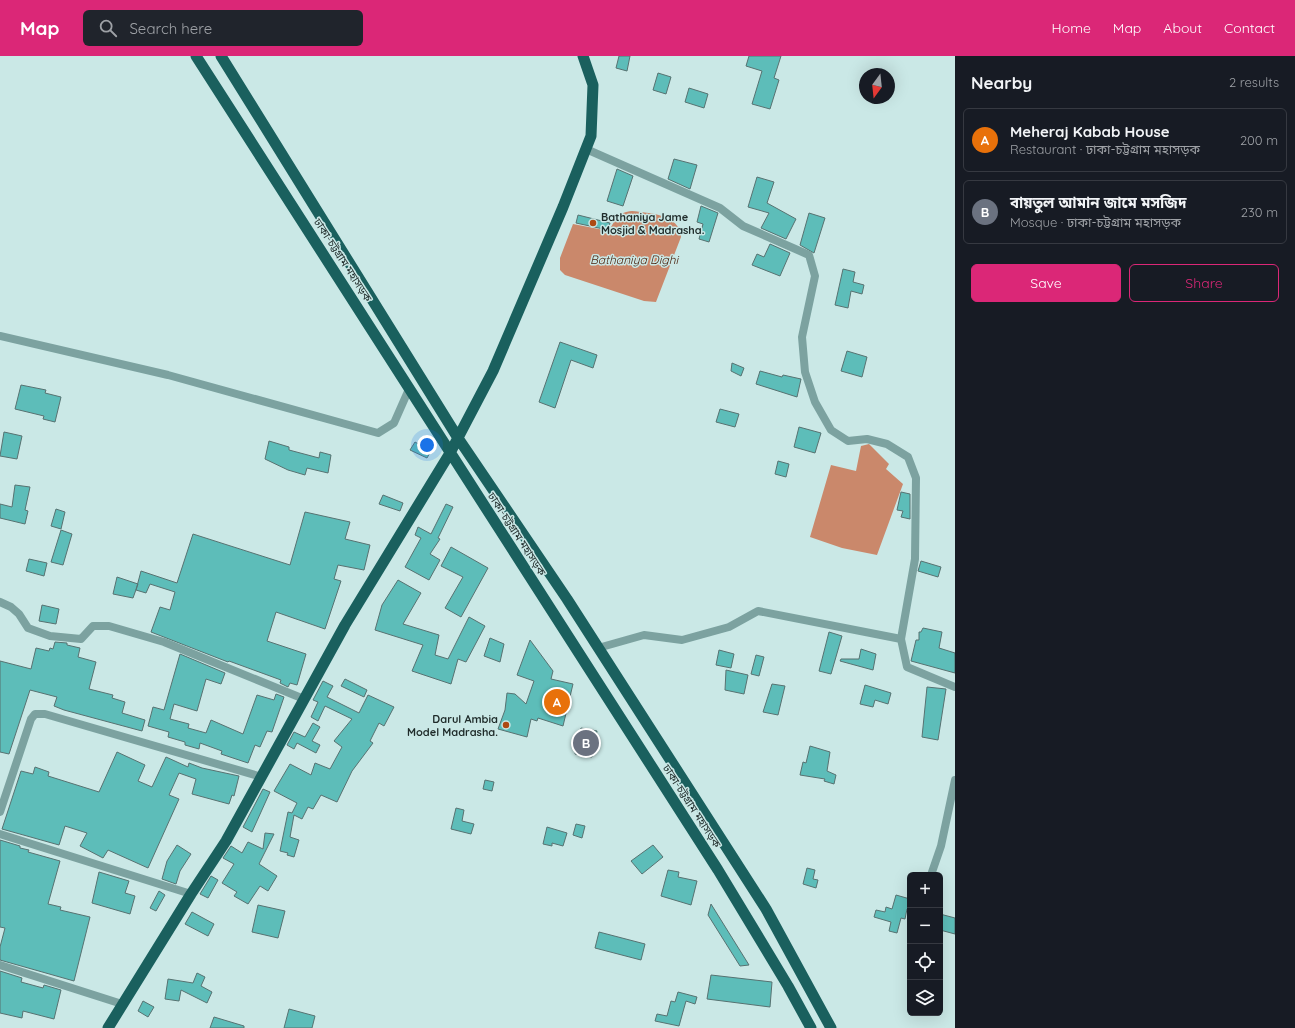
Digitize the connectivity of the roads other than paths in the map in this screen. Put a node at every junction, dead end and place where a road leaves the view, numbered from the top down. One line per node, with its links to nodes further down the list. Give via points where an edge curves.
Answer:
1 (196, 56): 6 (highway, ঢাকা-চট্টগ্রাম মহাসড়ক)
2 (583, 56): 4 (highway, via 593,85 591,136)
3 (222, 57): 7 (highway, ঢাকা-চট্টগ্রাম মহাসড়ক)
4 (586, 149): 7 (highway, via 493,371); 10 (street, via 720,208 743,226 810,255 815,276 802,337 805,372 815,402 831,430 848,441 867,439 887,444 908,457 916,478 915,559)
5 (0, 336): 6 (street, via 168,375 378,433 394,423)
6 (409, 389): 8 (highway, ঢাকা-চট্টগ্রাম মহাসড়ক)
7 (458, 438): 8 (highway); 11 (highway, ঢাকা-চট্টগ্রাম মহাসড়ক)
8 (450, 453): 13 (highway, via 345,625); 23 (highway, ঢাকা-চট্টগ্রাম মহাসড়ক, via 718,870)
9 (0, 602): 13 (street, via 11,606 28,628 50,636 81,639 93,626 109,626 164,642)
10 (901, 639): 11 (street, via 758,611 729,627 682,640 644,635); 12 (street, via 907,667)
11 (598, 648): 24 (highway, ঢাকা-চট্টগ্রাম মহাসড়ক, via 766,909)
12 (955, 687)
13 (304, 699): 14 (highway)
14 (262, 777): 16 (street, via 45,714 35,714 31,719); 19 (highway, via 226,841)
15 (955, 780): 18 (street, via 940,851)
16 (0, 812)
17 (0, 834): 19 (street)
18 (932, 872)
19 (191, 894): 21 (highway)
20 (0, 965): 21 (street)
21 (122, 1004): 22 (highway)
22 (108, 1028)
23 (811, 1028)
24 (831, 1028)

